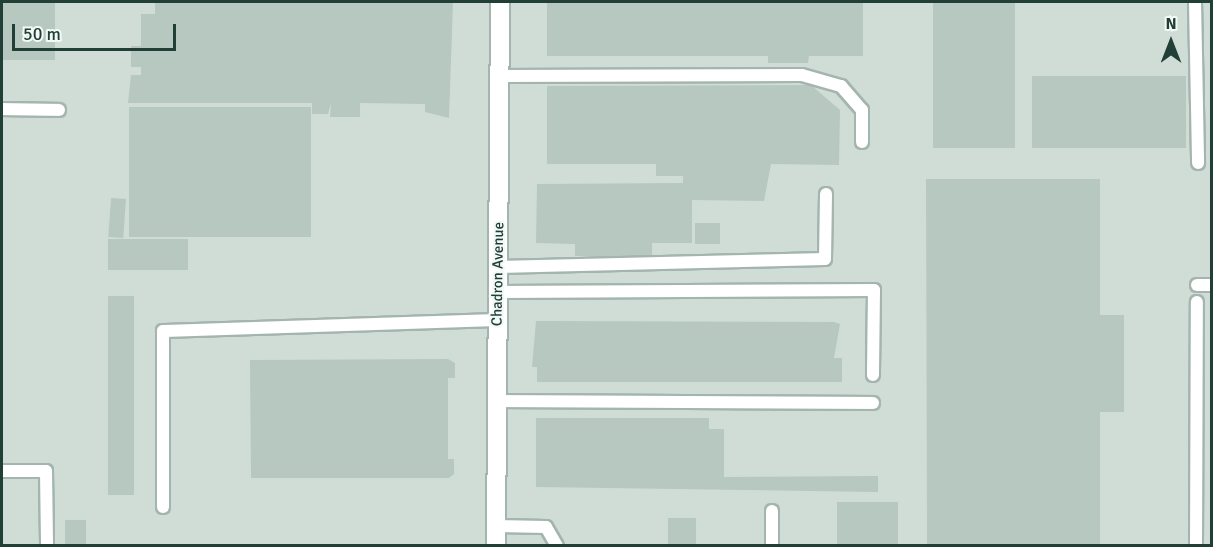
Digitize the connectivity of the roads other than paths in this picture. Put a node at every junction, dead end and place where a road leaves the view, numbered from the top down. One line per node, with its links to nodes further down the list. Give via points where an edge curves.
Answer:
1 (500, 2): 3 (street, Chadron Avenue)
2 (1195, 2): 7 (lane)
3 (500, 76): 6 (lane, via 802,75 841,86 862,110); 9 (street, Chadron Avenue)
4 (2, 109): 5 (lane)
5 (59, 110)
6 (862, 142)
7 (1198, 163)
8 (826, 194): 9 (lane, via 825,259)
9 (498, 267): 12 (street, Chadron Avenue)
10 (1197, 285): 11 (lane)
11 (1212, 285)
12 (498, 292): 14 (street, Chadron Avenue); 15 (lane, via 874,290)
13 (1197, 302): 26 (lane)
14 (498, 320): 16 (street, Chadron Avenue); 19 (lane, via 163,331)
15 (873, 375)
16 (497, 401): 17 (lane); 21 (street, Chadron Avenue)
17 (873, 403)
18 (2, 471): 22 (lane, via 46,471)
19 (163, 507)
20 (772, 511): 25 (lane)
21 (496, 526): 23 (street, Chadron Avenue); 24 (lane, via 546,527)
22 (47, 546)
23 (496, 546)
24 (557, 546)
25 (772, 546)
26 (1196, 546)

